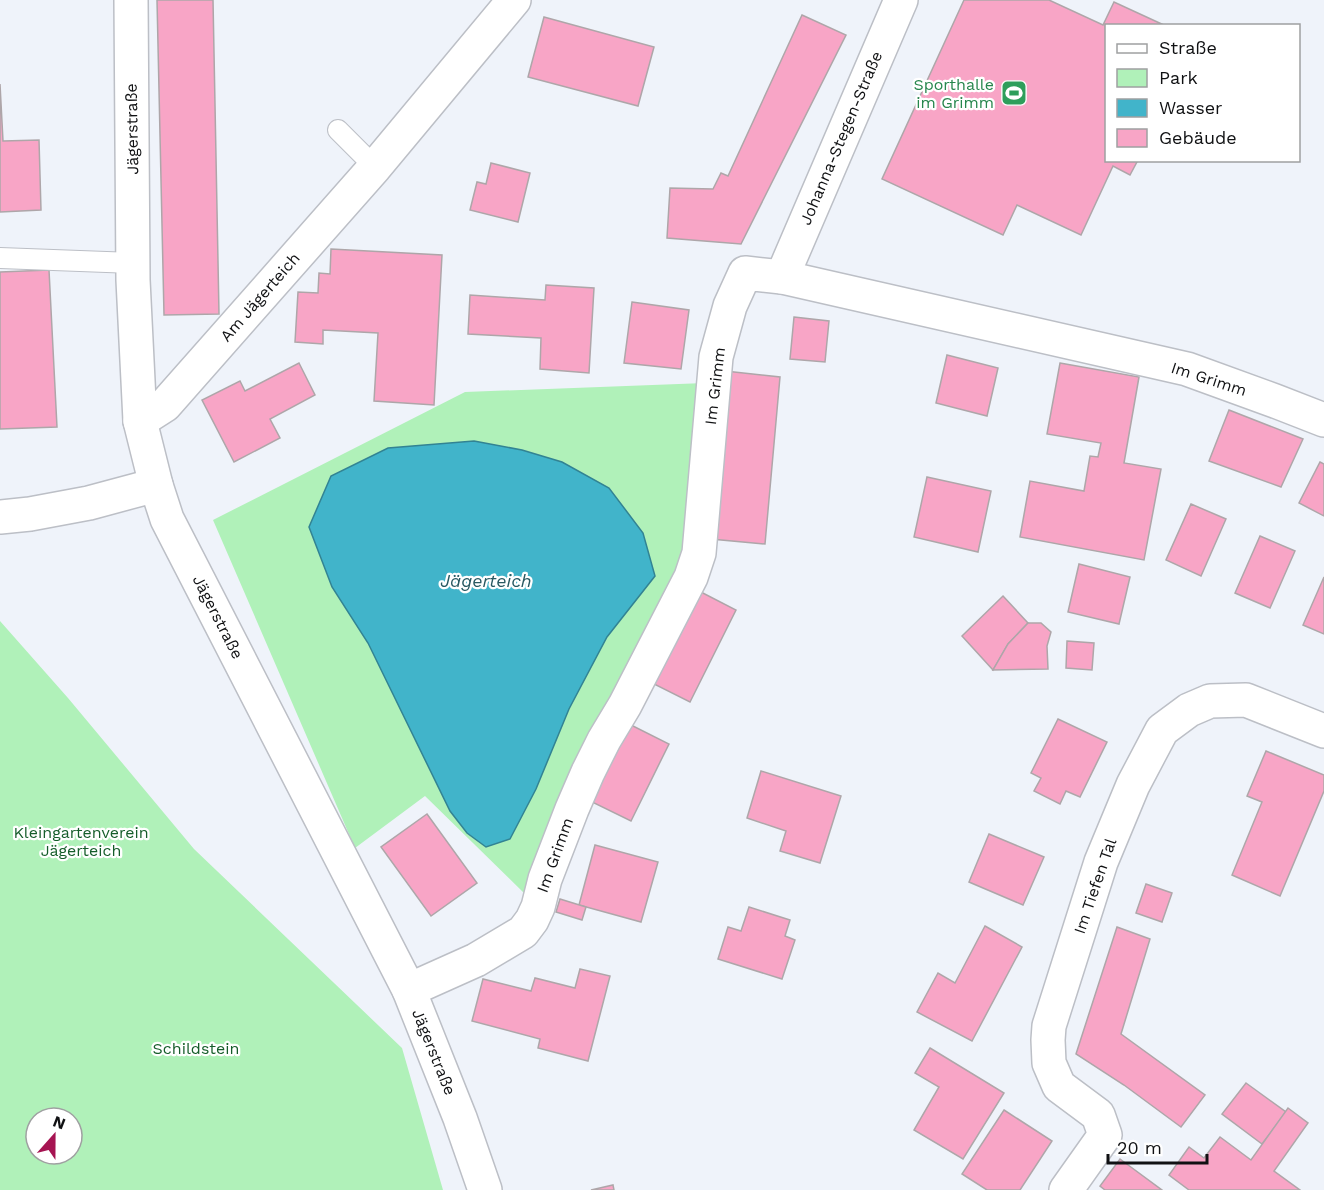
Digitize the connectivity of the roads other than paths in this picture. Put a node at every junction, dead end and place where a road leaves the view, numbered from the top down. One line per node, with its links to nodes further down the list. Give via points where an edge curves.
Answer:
1 (131, 0): 7 (street, Jägerstraße)
2 (514, 0): 5 (street, Am Jägerteich)
3 (901, 0): 8 (street, Johanna-Stegen-Straße)
4 (338, 130): 5 (lane)
5 (375, 166): 10 (street, Am Jägerteich, via 165,405)
6 (0, 258): 7 (lane)
7 (133, 263): 10 (street, Jägerstraße)
8 (782, 277): 9 (street, Im Grimm, via 1186,369); 14 (street, Im Grimm, via 745,273 730,306 716,357 699,553 691,577 588,772 532,920 523,932 476,960)
9 (1324, 420)
10 (140, 421): 11 (street, Jägerstraße)
11 (156, 485): 12 (street, via 89,503); 14 (street, Jägerstraße, via 167,519)
12 (0, 517)
13 (1324, 731): 16 (street, Im Tiefen Tal, via 1246,700 1210,701 1189,710 1162,730 1101,862 1049,1026 1049,1063 1059,1086 1098,1115 1105,1135)
14 (409, 990): 15 (street, Jägerstraße)
15 (485, 1190)
16 (1066, 1190)

